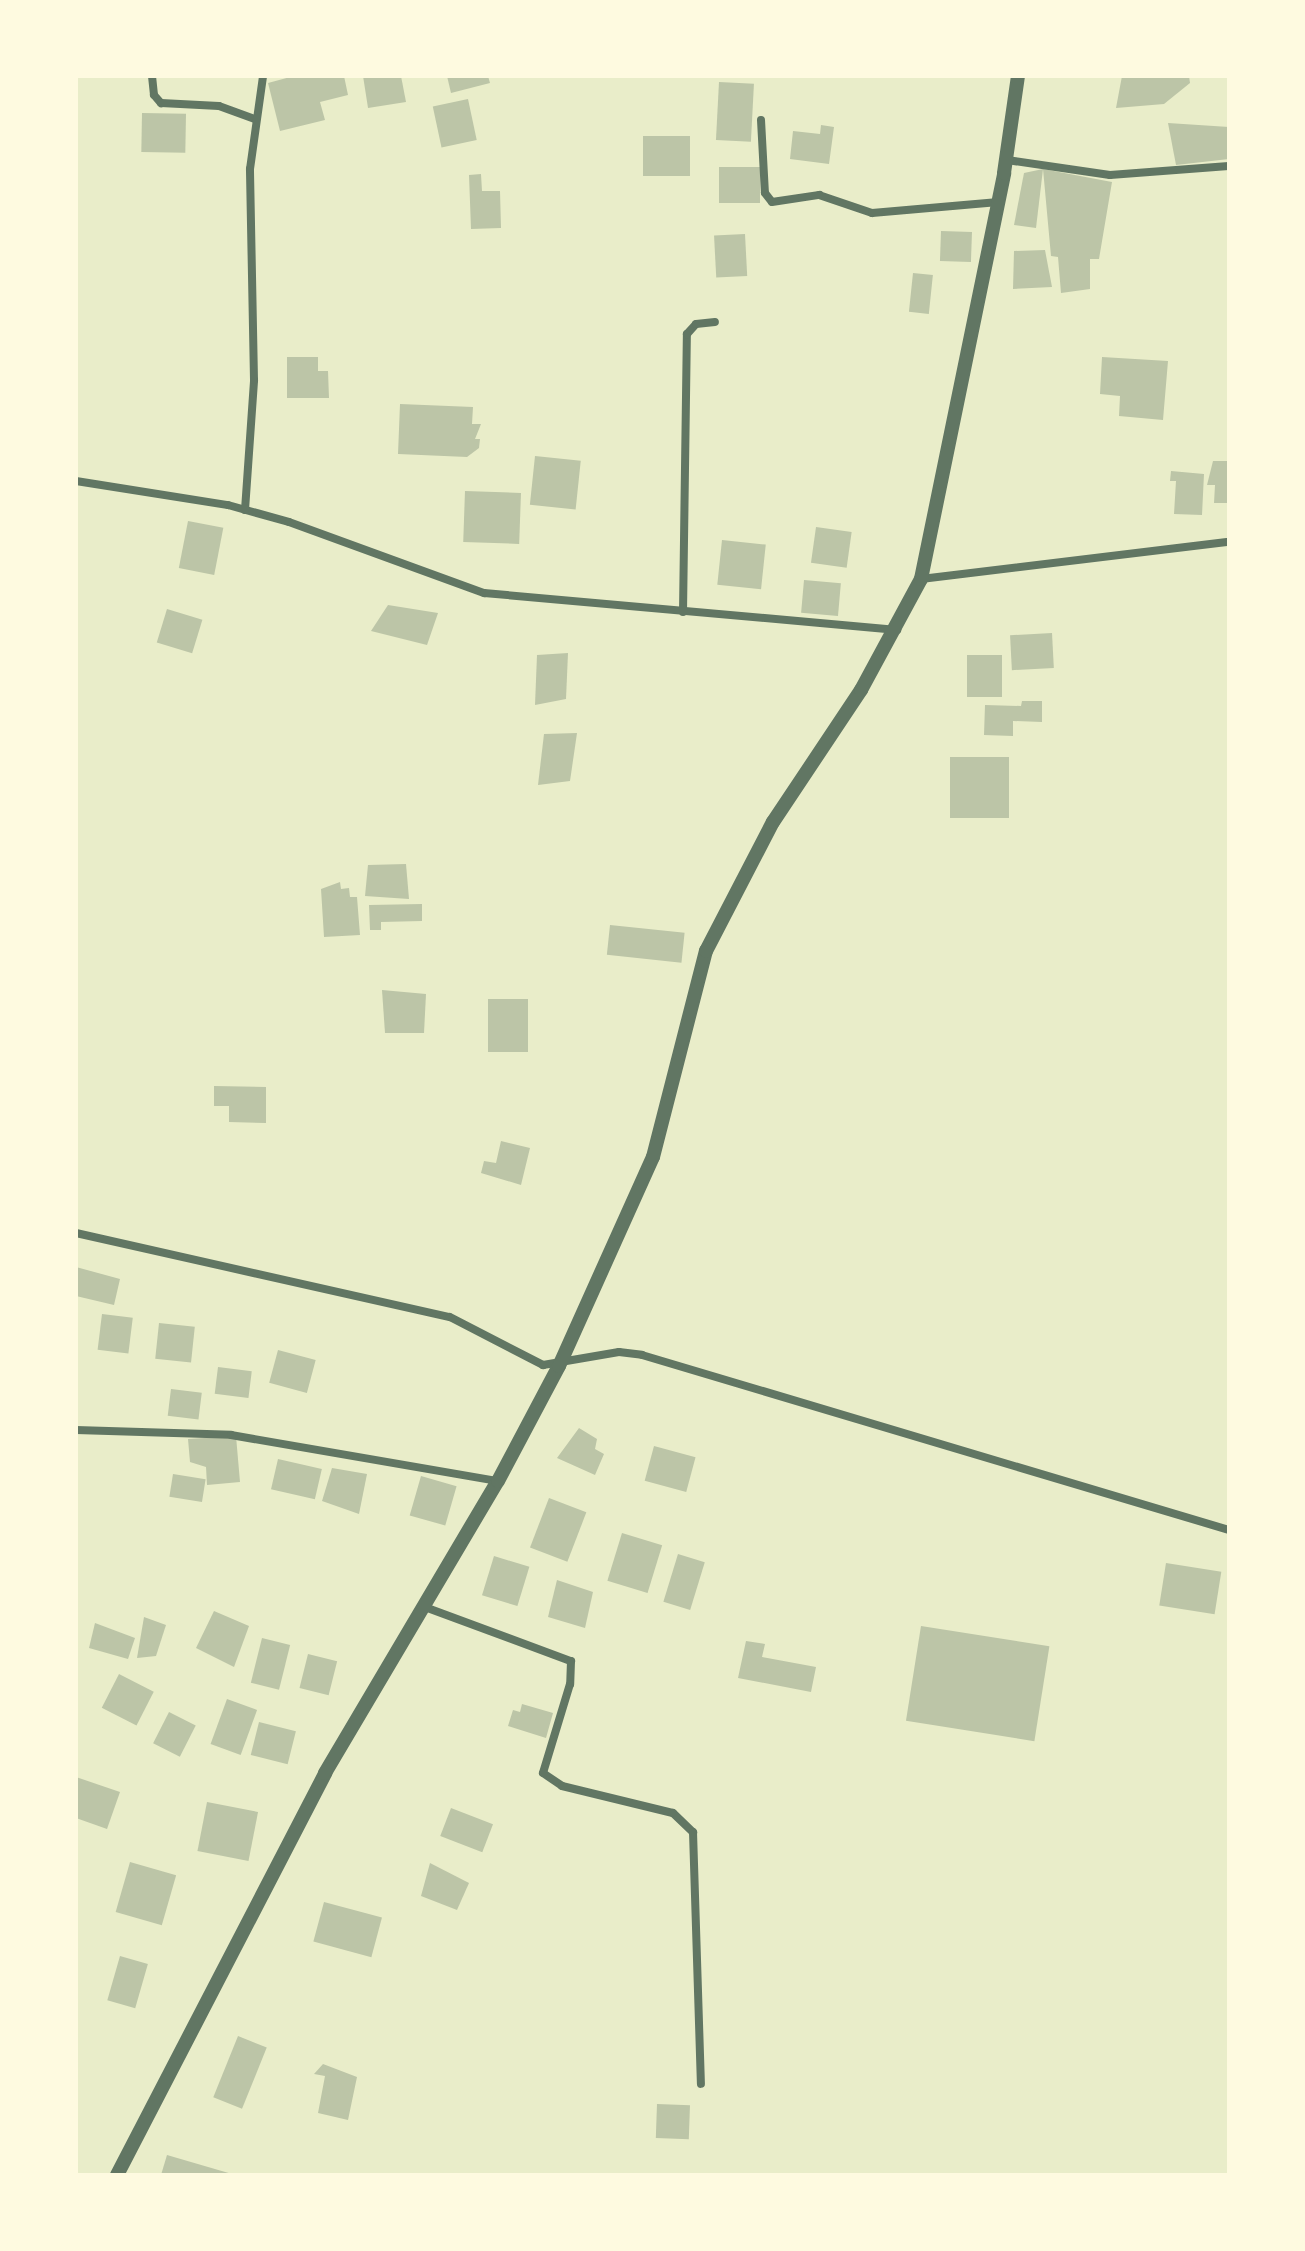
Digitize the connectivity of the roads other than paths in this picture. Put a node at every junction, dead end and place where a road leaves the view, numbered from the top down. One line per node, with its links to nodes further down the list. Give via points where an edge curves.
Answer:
1 (152, 76): 4 (street, via 154,95 161,103 219,106)
2 (263, 76): 4 (street)
3 (1018, 76): 6 (street)
4 (255, 119): 11 (street, via 250,169 254,380)
5 (761, 120): 8 (street, via 765,193 772,202 819,195 872,213)
6 (1007, 160): 7 (street, via 1110,175); 8 (street)
7 (1229, 166)
8 (999, 202): 13 (street)
9 (715, 322): 14 (street, via 696,324 687,334)
10 (76, 481): 11 (street)
11 (245, 510): 14 (street, via 484,593)
12 (1229, 542): 13 (street)
13 (921, 579): 15 (street)
14 (683, 612): 15 (street)
15 (897, 630): 17 (street, via 773,822 706,951 653,1157)
16 (76, 1233): 17 (street, via 450,1317 528,1359)
17 (559, 1366): 19 (street); 20 (street, via 619,1352 642,1355)
18 (76, 1430): 19 (street, via 231,1435)
19 (498, 1481): 21 (street)
20 (1229, 1530)
21 (422, 1605): 22 (street, via 571,1661 573,1673 543,1773 562,1786 673,1813 693,1832); 23 (street, via 325,1773)
22 (701, 2084)
23 (117, 2175)

